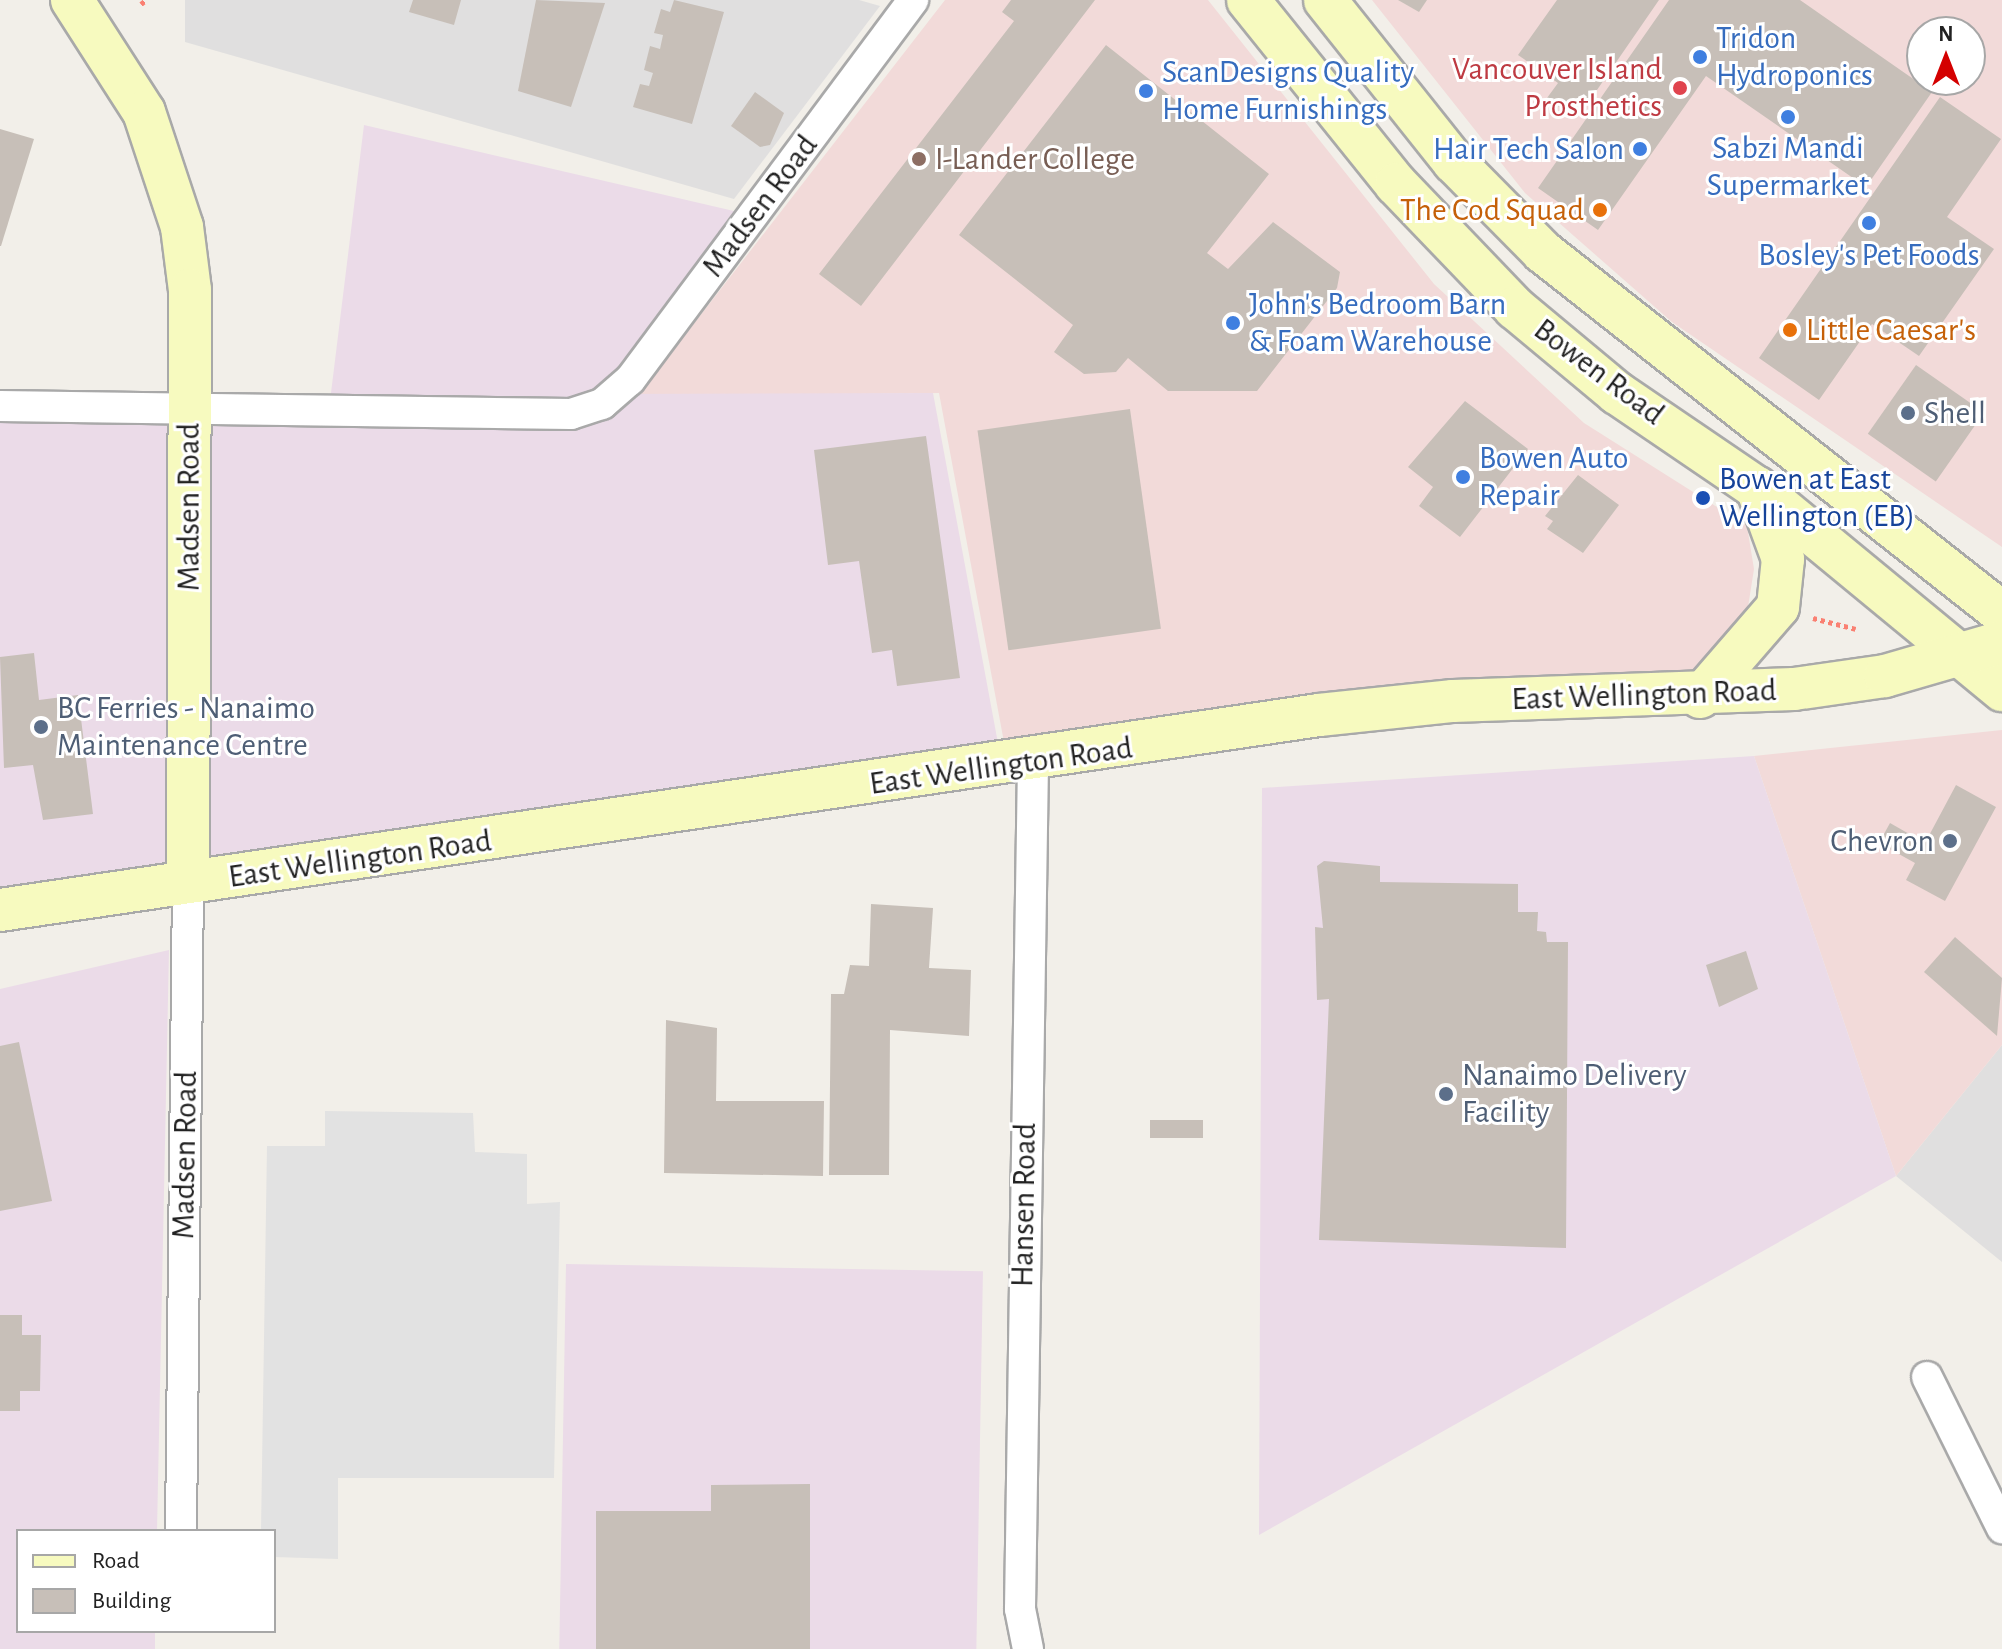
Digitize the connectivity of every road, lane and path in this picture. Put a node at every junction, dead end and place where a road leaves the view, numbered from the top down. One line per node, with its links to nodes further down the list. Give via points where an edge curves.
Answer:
1 (72, 0): 6 (street, via 129,83 168,170 190,290)
2 (913, 0): 6 (street, Madsen Road, via 630,380 602,404 571,414)
3 (1248, 0): 7 (street, Bowen Road, via 1396,184 1484,278 1617,393)
4 (1325, 0): 8 (street, Bowen Road, via 1454,162 1543,252)
5 (0, 406): 6 (street)
6 (190, 407): 16 (street, Madsen Road)
7 (1757, 488): 12 (street, Bowen Road); 14 (street, via 1783,559 1778,607)
8 (2002, 613)
9 (1801, 614): 10 (path)
10 (1856, 629)
11 (2002, 642): 12 (street, East Wellington Road)
12 (1961, 654): 13 (street, Bowen Road); 14 (street, East Wellington Road, via 1885,676)
13 (2002, 690)
14 (1700, 697): 15 (street, East Wellington Road, via 1453,701)
15 (1033, 761): 16 (street, East Wellington Road); 21 (street, Hansen Road, via 1021,1424 1020,1609)
16 (188, 882): 17 (street, East Wellington Road); 20 (street, Madsen Road)
17 (0, 910)
18 (1927, 1377): 19 (street)
19 (2002, 1528)
20 (181, 1529)
21 (1028, 1649)

